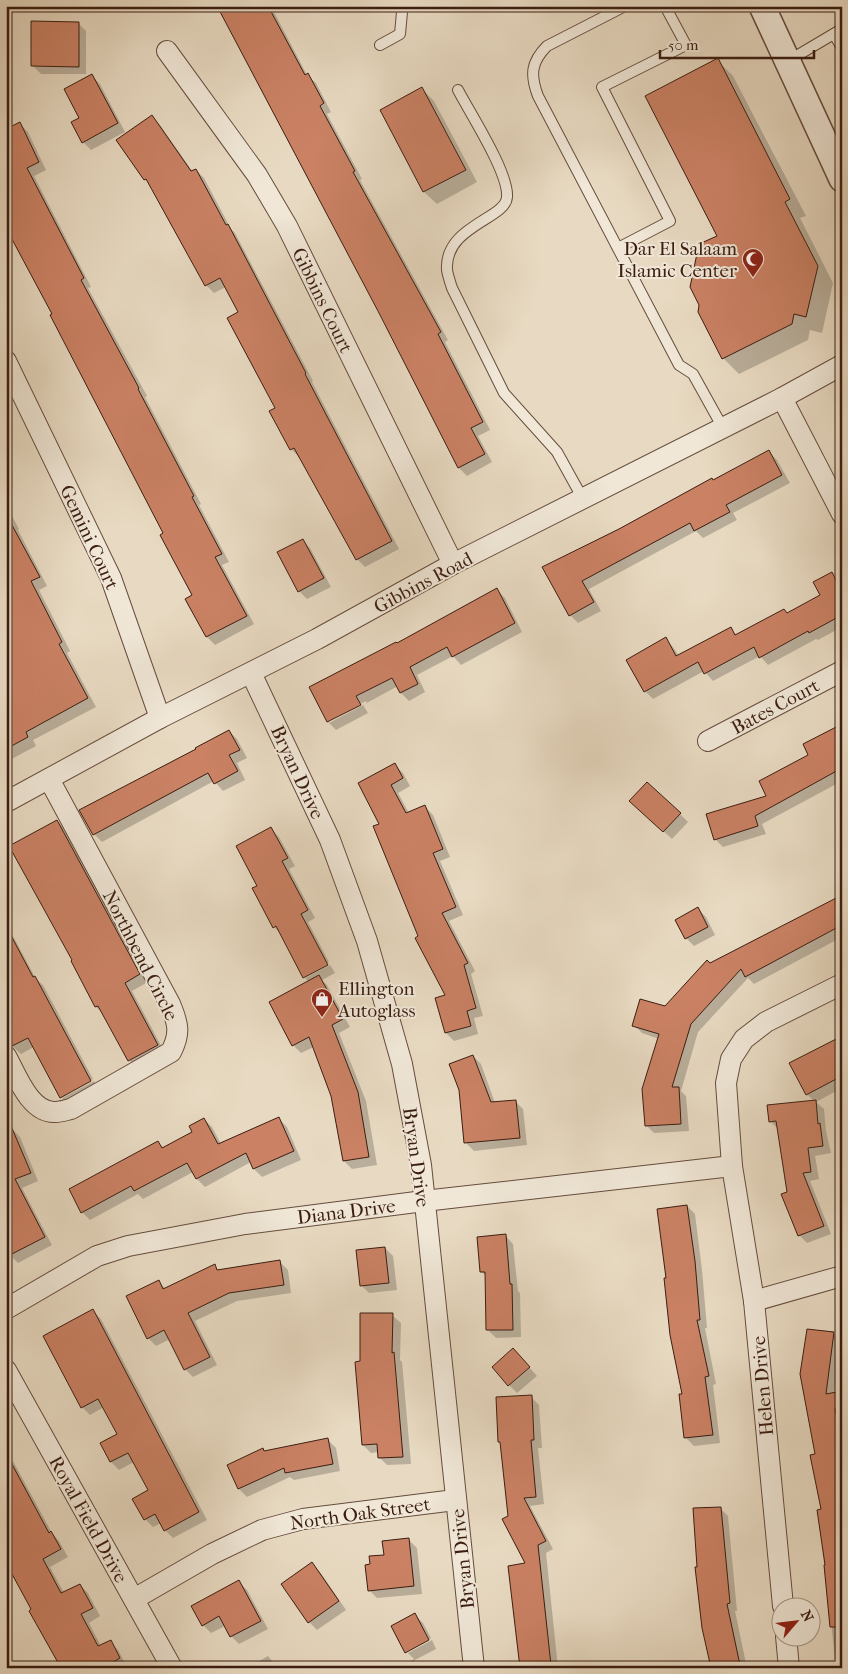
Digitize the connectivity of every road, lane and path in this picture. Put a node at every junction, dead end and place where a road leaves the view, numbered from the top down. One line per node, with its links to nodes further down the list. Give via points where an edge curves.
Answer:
1 (399, 6): 6 (lane, via 402,12 400,34)
2 (625, 6): 12 (lane, via 547,46 538,55 532,81)
3 (665, 6): 12 (lane, via 686,45 602,87 670,221)
4 (762, 6): 9 (street)
5 (838, 31): 7 (lane); 9 (lane)
6 (380, 45)
7 (842, 48)
8 (167, 51): 19 (street, Gibbins Court, via 257,175 287,226)
9 (788, 61): 11 (street)
10 (458, 90): 17 (lane, via 502,170 508,199 503,207 466,231 456,242 447,263 447,272 504,393 557,452)
11 (842, 179)
12 (618, 248): 16 (lane, via 679,365 693,374)
13 (6, 361): 22 (street, Gemini Court, via 111,578)
14 (842, 365): 15 (street, Gibbins Road)
15 (782, 398): 16 (street, Gibbins Road); 18 (street)
16 (722, 428): 17 (street, Gibbins Road)
17 (583, 499): 19 (street, Gibbins Road)
18 (842, 514)
19 (453, 564): 21 (street, Gibbins Road)
20 (842, 671): 23 (street, Bates Court)
21 (251, 673): 22 (street, Gibbins Road); 29 (street, Bryan Drive, via 330,840 367,941 402,1064)
22 (160, 718): 24 (street, Gibbins Road)
23 (708, 741)
24 (49, 779): 25 (street, Gibbins Road); 27 (street, Northbend Circle, via 170,1004 177,1021 177,1040 171,1052 71,1109 54,1113 40,1108 28,1097)
25 (6, 802)
26 (842, 984): 28 (street, Helen Drive, via 766,1022 744,1039 731,1059 726,1082)
27 (6, 1056)
28 (732, 1166): 29 (street, Diana Drive); 31 (street, Helen Drive)
29 (424, 1201): 32 (street, Diana Drive, via 245,1224 128,1246 97,1256); 34 (street, Bryan Drive)
30 (842, 1276): 31 (street)
31 (754, 1301): 35 (street, Helen Drive)
32 (6, 1309)
33 (6, 1370): 36 (street, Royal Field Drive)
34 (455, 1500): 36 (street, North Oak Street, via 303,1519 262,1530 212,1554); 39 (street, Bryan Drive)
35 (782, 1596)
36 (134, 1599): 38 (street, Royal Field Drive)
37 (787, 1646): 40 (street)
38 (172, 1668)
39 (474, 1668)
40 (789, 1668)

